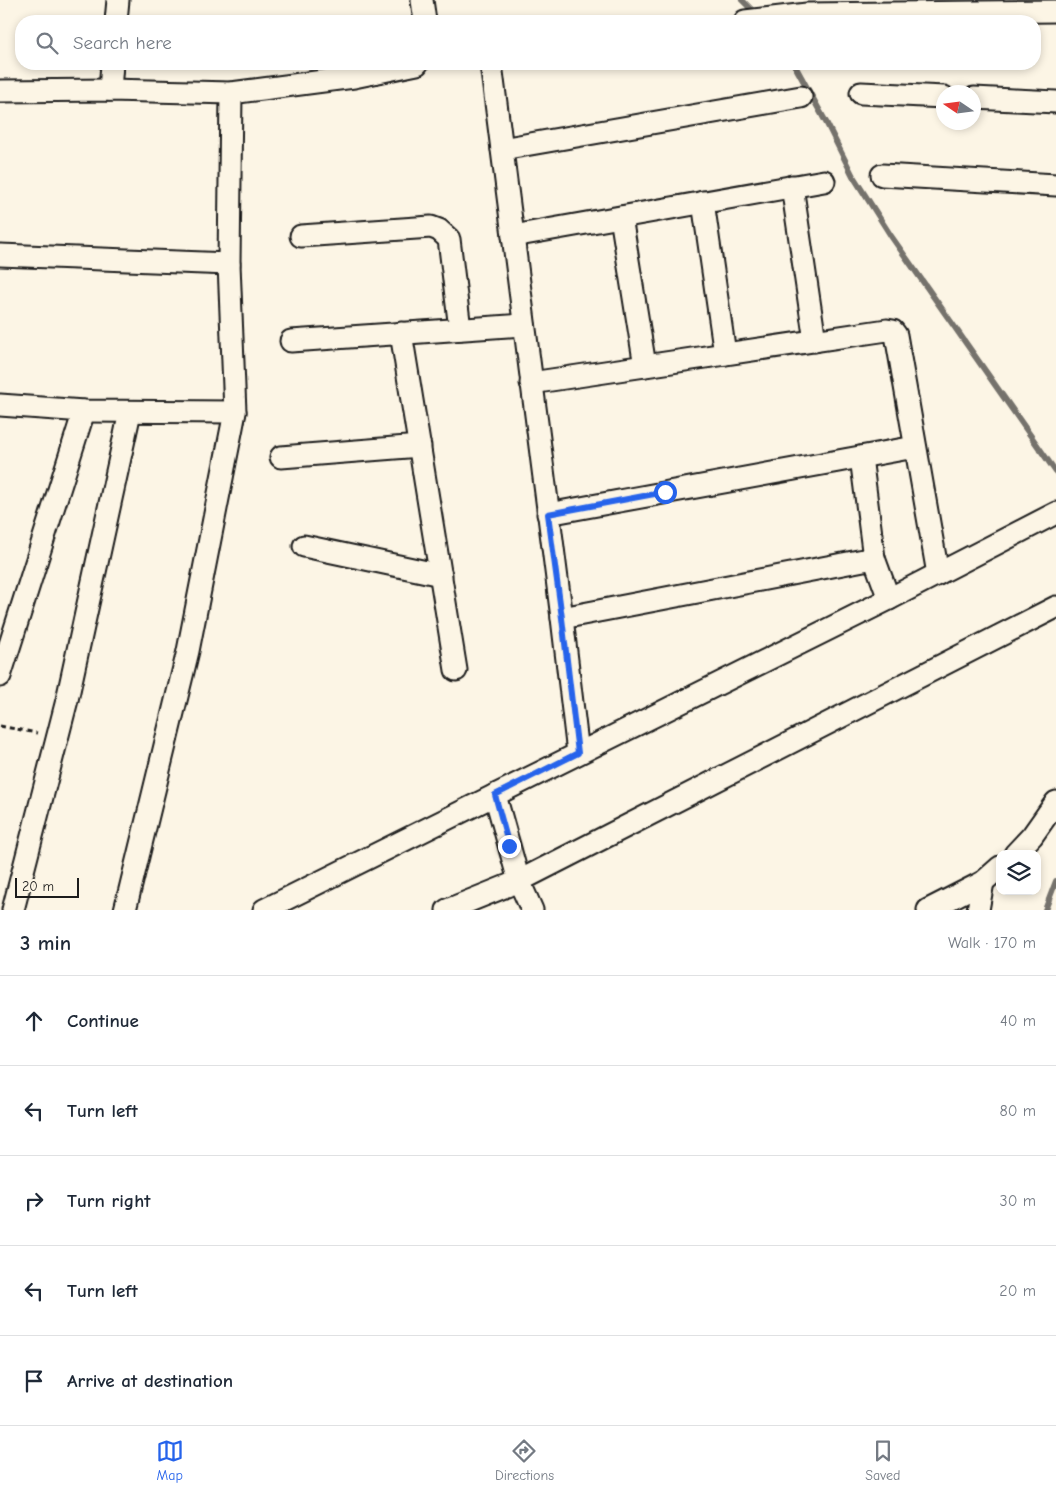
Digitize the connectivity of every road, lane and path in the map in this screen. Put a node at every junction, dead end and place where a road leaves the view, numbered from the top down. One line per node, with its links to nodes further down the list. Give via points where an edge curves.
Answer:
1 (118, 0): 4 (street)
2 (422, 0): 5 (street)
3 (1056, 11): 6 (street)
4 (117, 15)
5 (424, 15)
6 (799, 15)
7 (112, 70): 10 (street)
8 (388, 70): 12 (street)
9 (492, 70): 18 (street)
10 (110, 90): 11 (street); 12 (street)
11 (0, 91)
12 (231, 93): 28 (street)
13 (860, 94): 15 (street)
14 (801, 97): 18 (street)
15 (936, 97)
16 (981, 98): 17 (street)
17 (1056, 102)
18 (502, 149): 26 (street)
19 (882, 175): 21 (street)
20 (824, 181): 22 (street)
21 (1056, 185)
22 (792, 186): 23 (street); 33 (street)
23 (703, 202): 24 (street); 34 (street)
24 (621, 217): 26 (street); 35 (street)
25 (301, 236): 30 (street, via 431,227 439,230 449,239)
26 (513, 236): 29 (street)
27 (0, 256): 28 (street)
28 (230, 264): 40 (street)
29 (524, 325): 30 (street); 36 (street)
30 (460, 329): 31 (street)
31 (401, 333): 32 (street); 41 (street)
32 (291, 341)
33 (815, 341): 34 (street); 42 (street, via 893,331)
34 (725, 354): 35 (street)
35 (645, 366): 36 (street)
36 (531, 383): 46 (street)
37 (0, 405): 38 (street)
38 (84, 411): 39 (street); 55 (street)
39 (130, 412): 40 (street); 57 (street)
40 (235, 412): 67 (street, via 188,650)
41 (420, 446): 43 (street); 50 (street)
42 (916, 447): 44 (street); 49 (street)
43 (281, 457)
44 (861, 457): 46 (street); 48 (street)
45 (1056, 513): 49 (street)
46 (548, 514): 53 (street)
47 (304, 546): 50 (street)
48 (874, 558): 51 (street); 53 (street)
49 (938, 574): 51 (street)
50 (440, 575): 54 (street)
51 (889, 599): 58 (street)
52 (1056, 607): 63 (street)
53 (562, 618): 58 (street)
54 (456, 670)
55 (0, 676)
56 (0, 726): 57 (path)
57 (57, 736): 66 (street)
58 (578, 753): 59 (street)
59 (495, 795): 63 (street); 68 (street)
60 (1056, 802): 61 (street)
61 (1019, 850)
62 (996, 871): 64 (street)
63 (519, 881): 65 (street); 69 (street)
64 (983, 882): 70 (street); 71 (street)
65 (455, 908)
66 (13, 910)
67 (125, 910)
68 (264, 910)
69 (532, 910)
70 (928, 910)
71 (978, 910)

